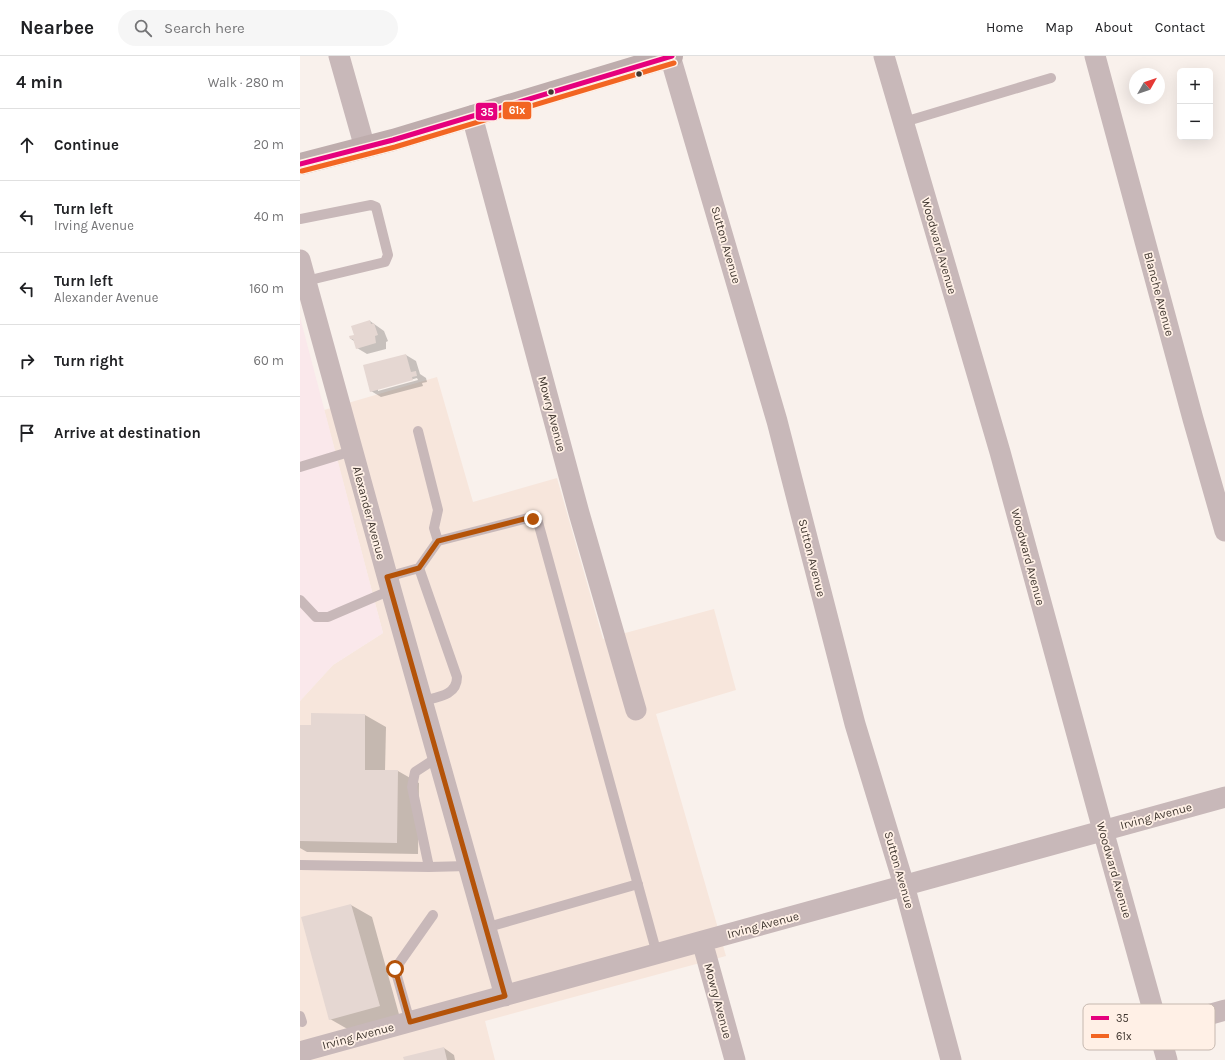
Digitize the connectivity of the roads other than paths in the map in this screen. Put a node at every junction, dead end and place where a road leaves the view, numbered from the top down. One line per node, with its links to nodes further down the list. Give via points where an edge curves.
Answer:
1 (340, 56): 8 (street)
2 (671, 56): 6 (main road); 30 (street, Sutton Avenue, via 777,421 855,724)
3 (884, 56): 7 (street, Woodward Avenue)
4 (1095, 56): 16 (street, Blanche Avenue)
5 (1051, 78): 7 (lane)
6 (472, 116): 8 (main road); 22 (street, Mowry Avenue, via 577,505)
7 (904, 122): 25 (street, Woodward Avenue, via 1000,452)
8 (365, 148): 9 (main road)
9 (300, 164)
10 (300, 219): 12 (lane, via 374,205 388,256 385,262)
11 (300, 260): 12 (street, Alexander Avenue)
12 (306, 281): 14 (street, Alexander Avenue)
13 (418, 431): 17 (lane, via 438,510 434,528)
14 (352, 451): 15 (lane); 19 (street, Alexander Avenue)
15 (300, 467)
16 (1225, 532)
17 (438, 541): 18 (lane); 29 (lane, via 528,518 538,522)
18 (419, 568): 19 (lane); 21 (lane, via 457,677 457,682 448,694)
19 (389, 584): 20 (lane, via 328,617 316,617); 21 (street, Alexander Avenue)
20 (300, 600)
21 (422, 701): 23 (street, Alexander Avenue)
22 (636, 710)
23 (438, 757): 27 (street, Alexander Avenue); 28 (lane, via 415,772 412,787)
24 (1225, 797): 25 (street, Irving Avenue)
25 (1103, 830): 30 (street, Irving Avenue); 36 (street, Woodward Avenue)
26 (300, 865): 28 (lane)
27 (468, 866): 28 (lane); 32 (street, Alexander Avenue)
28 (429, 867)
29 (638, 884): 32 (lane); 34 (lane)
30 (904, 885): 33 (street, Irving Avenue); 43 (street, Sutton Avenue)
31 (433, 915): 39 (lane, via 395,969)
32 (486, 928): 35 (street, Alexander Avenue)
33 (702, 941): 34 (street, Irving Avenue); 42 (street, Mowry Avenue)
34 (657, 954): 35 (street, Irving Avenue)
35 (505, 996): 39 (street, Irving Avenue)
36 (1151, 1004)
37 (1225, 1010): 38 (street)
38 (1215, 1013)
39 (410, 1022): 41 (street, Irving Avenue)
40 (1164, 1050): 44 (street, Woodward Avenue)
41 (300, 1052)
42 (735, 1060)
43 (951, 1060)
44 (1167, 1060)

